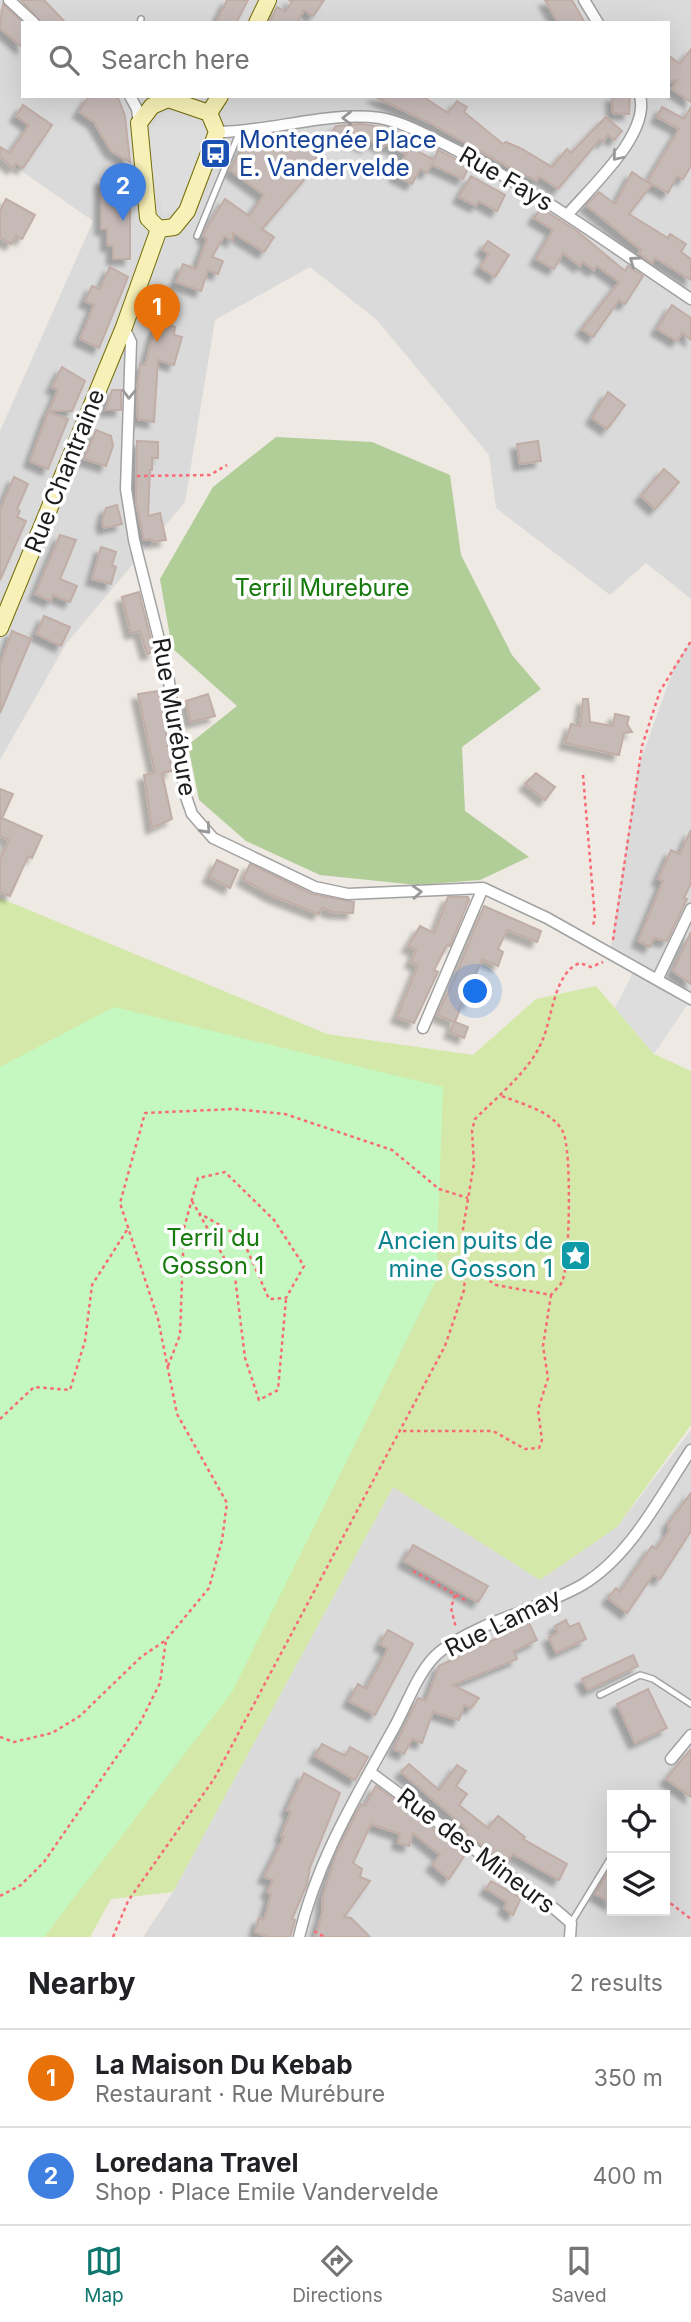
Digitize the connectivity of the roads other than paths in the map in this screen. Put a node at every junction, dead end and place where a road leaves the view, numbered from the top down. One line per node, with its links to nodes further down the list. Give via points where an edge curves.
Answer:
1 (9, 0): 4 (street)
2 (268, 0): 5 (street)
3 (584, 0): 6 (street)
4 (32, 21)
5 (258, 21)
6 (597, 21)
7 (131, 98): 12 (street)
8 (166, 98): 11 (street); 12 (street, via 152,106)
9 (219, 98): 11 (street)
10 (641, 98): 15 (street, one-way to 15, via 644,110 633,137)
11 (209, 113): 14 (street)
12 (139, 123): 16 (street, via 148,218)
13 (240, 131): 14 (street, Rue Fays); 15 (street, Rue Fays, one-way to 13, via 479,161 382,118 338,118); 17 (lane, via 224,180)
14 (217, 132): 16 (street, via 187,211 174,228)
15 (568, 214): 18 (street, Rue Fays, one-way to 15)
16 (159, 229): 19 (street, Rue Chantraine)
17 (197, 236)
18 (691, 299)
19 (126, 320): 20 (street, Rue Chantraine); 21 (street, Rue Murébure, one-way to 21, via 131,342 126,476 134,540 168,675 192,814 214,838 315,887 348,894)
20 (0, 628)
21 (483, 888): 23 (street, Rue Murébure); 25 (street)
22 (691, 909): 23 (street)
23 (658, 978): 24 (street, Rue Murébure)
24 (691, 999)
25 (423, 1028)
26 (691, 1450): 27 (street, Rue Lamay)
27 (680, 1467): 28 (street); 33 (street, Rue Lamay, via 633,1536 582,1584 440,1651)
28 (690, 1474)
29 (600, 1695): 30 (lane, via 640,1675)
30 (691, 1704)
31 (691, 1735): 32 (street)
32 (671, 1759)
33 (370, 1772): 35 (street, Rue des Mineurs); 36 (street, Rue Lamay, via 341,1821 309,1894)
34 (607, 1864): 35 (lane)
35 (571, 1923): 37 (street, Rue des Mineurs)
36 (299, 1937)
37 (570, 1937)

